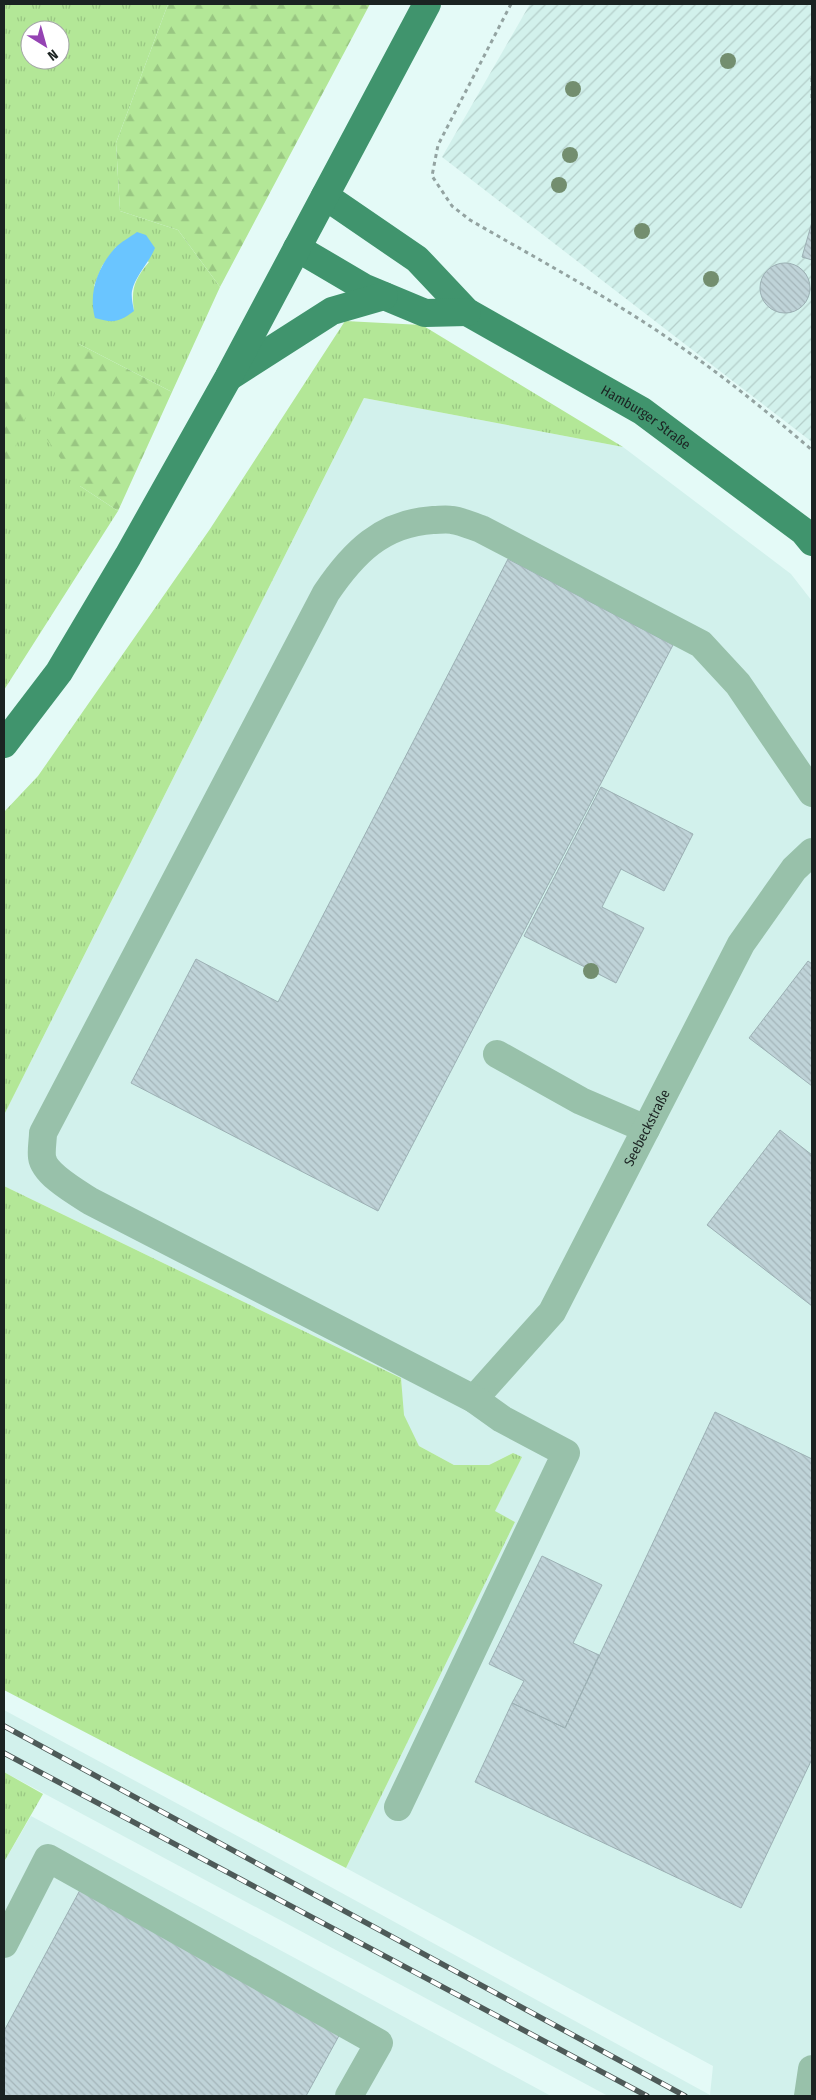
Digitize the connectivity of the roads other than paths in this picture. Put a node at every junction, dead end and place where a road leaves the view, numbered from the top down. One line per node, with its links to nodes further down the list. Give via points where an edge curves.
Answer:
1 (427, 4): 2 (main road)
2 (324, 196): 3 (main road); 5 (main road, Hamburger Straße, via 417,259)
3 (296, 248): 4 (main road); 6 (main road)
4 (384, 296): 5 (main road, via 425,313); 6 (main road, via 332,312)
5 (467, 312): 7 (main road, Hamburger Straße, via 642,411 803,531)
6 (228, 378): 8 (main road, via 59,672)
7 (812, 542)
8 (4, 744)
9 (812, 793): 13 (street, via 738,684 701,644 481,529 451,519 396,527 369,543 343,568 326,592 43,1133 42,1158 62,1182 90,1201)
10 (812, 852): 12 (street, Seebeckstraße, via 794,869 741,944)
11 (497, 1054): 12 (street, via 581,1101)
12 (646, 1128): 13 (street, Seebeckstraße, via 552,1312)
13 (474, 1399): 14 (street, via 502,1419 566,1453)
14 (398, 1807)
15 (4, 1944): 17 (street, via 48,1858 379,2043)
16 (812, 2069): 18 (street)
17 (349, 2096)
18 (808, 2096)

